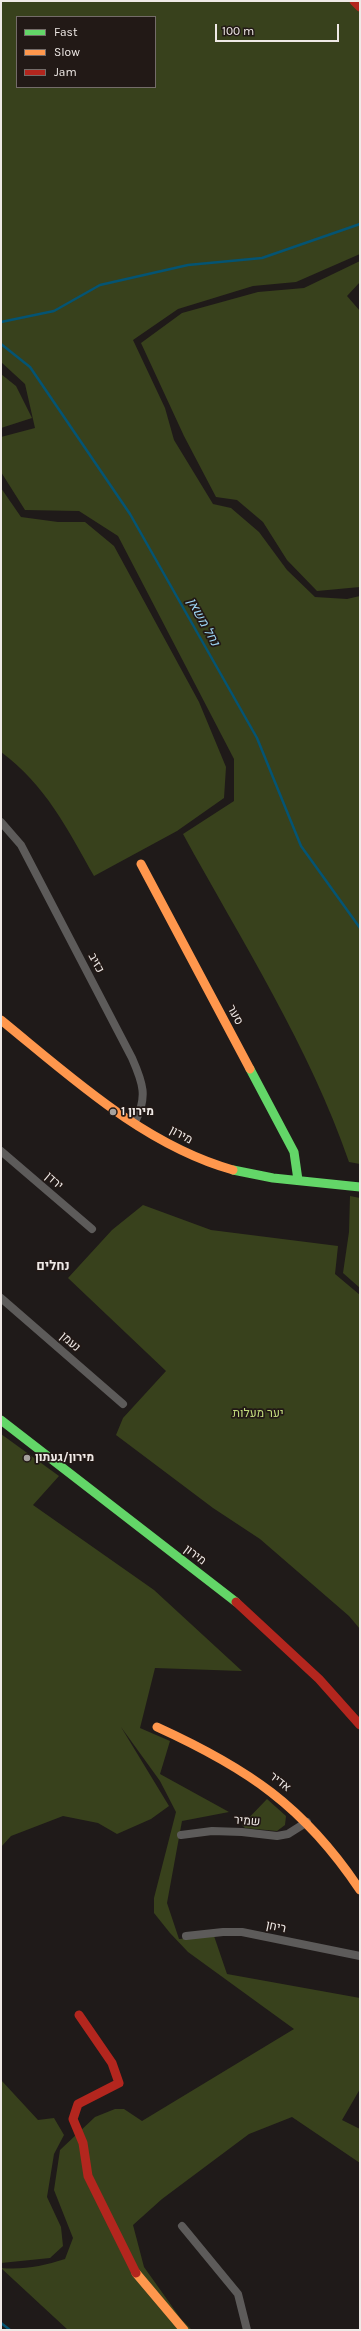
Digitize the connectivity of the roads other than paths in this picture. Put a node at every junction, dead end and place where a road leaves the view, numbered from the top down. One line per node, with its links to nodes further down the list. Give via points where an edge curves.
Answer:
1 (354, 1): 2 (street)
2 (360, 7)
3 (1, 822): 6 (street, כזיב, via 20,845 132,1058 142,1081 144,1098)
4 (141, 864): 8 (street, סער, via 294,1152)
5 (1, 1020): 6 (street, מירון, via 88,1091)
6 (135, 1122): 8 (street, מירון, via 187,1153 222,1167 254,1175)
7 (1, 1151): 10 (street, ירדן)
8 (298, 1180): 9 (street, מירון)
9 (360, 1188)
10 (92, 1229)
11 (1, 1298): 12 (street, נעמן)
12 (123, 1404)
13 (1, 1420): 14 (street, מירון, via 234,1601 318,1679)
14 (360, 1725)
15 (157, 1727): 16 (street, אדיר, via 194,1743 264,1784)
16 (308, 1822): 17 (street, שמיר, via 288,1834 277,1836 212,1831); 18 (street, אדיר, via 326,1840)
17 (181, 1835)
18 (360, 1890)
19 (186, 1936): 20 (street, ריחן, via 242,1932)
20 (360, 1956)
21 (79, 2015): 23 (street, via 112,2063 120,2083 78,2104 73,2119 83,2143 88,2176 131,2266)
22 (182, 2226): 24 (street, via 238,2294)
23 (184, 2330)
24 (247, 2330)

